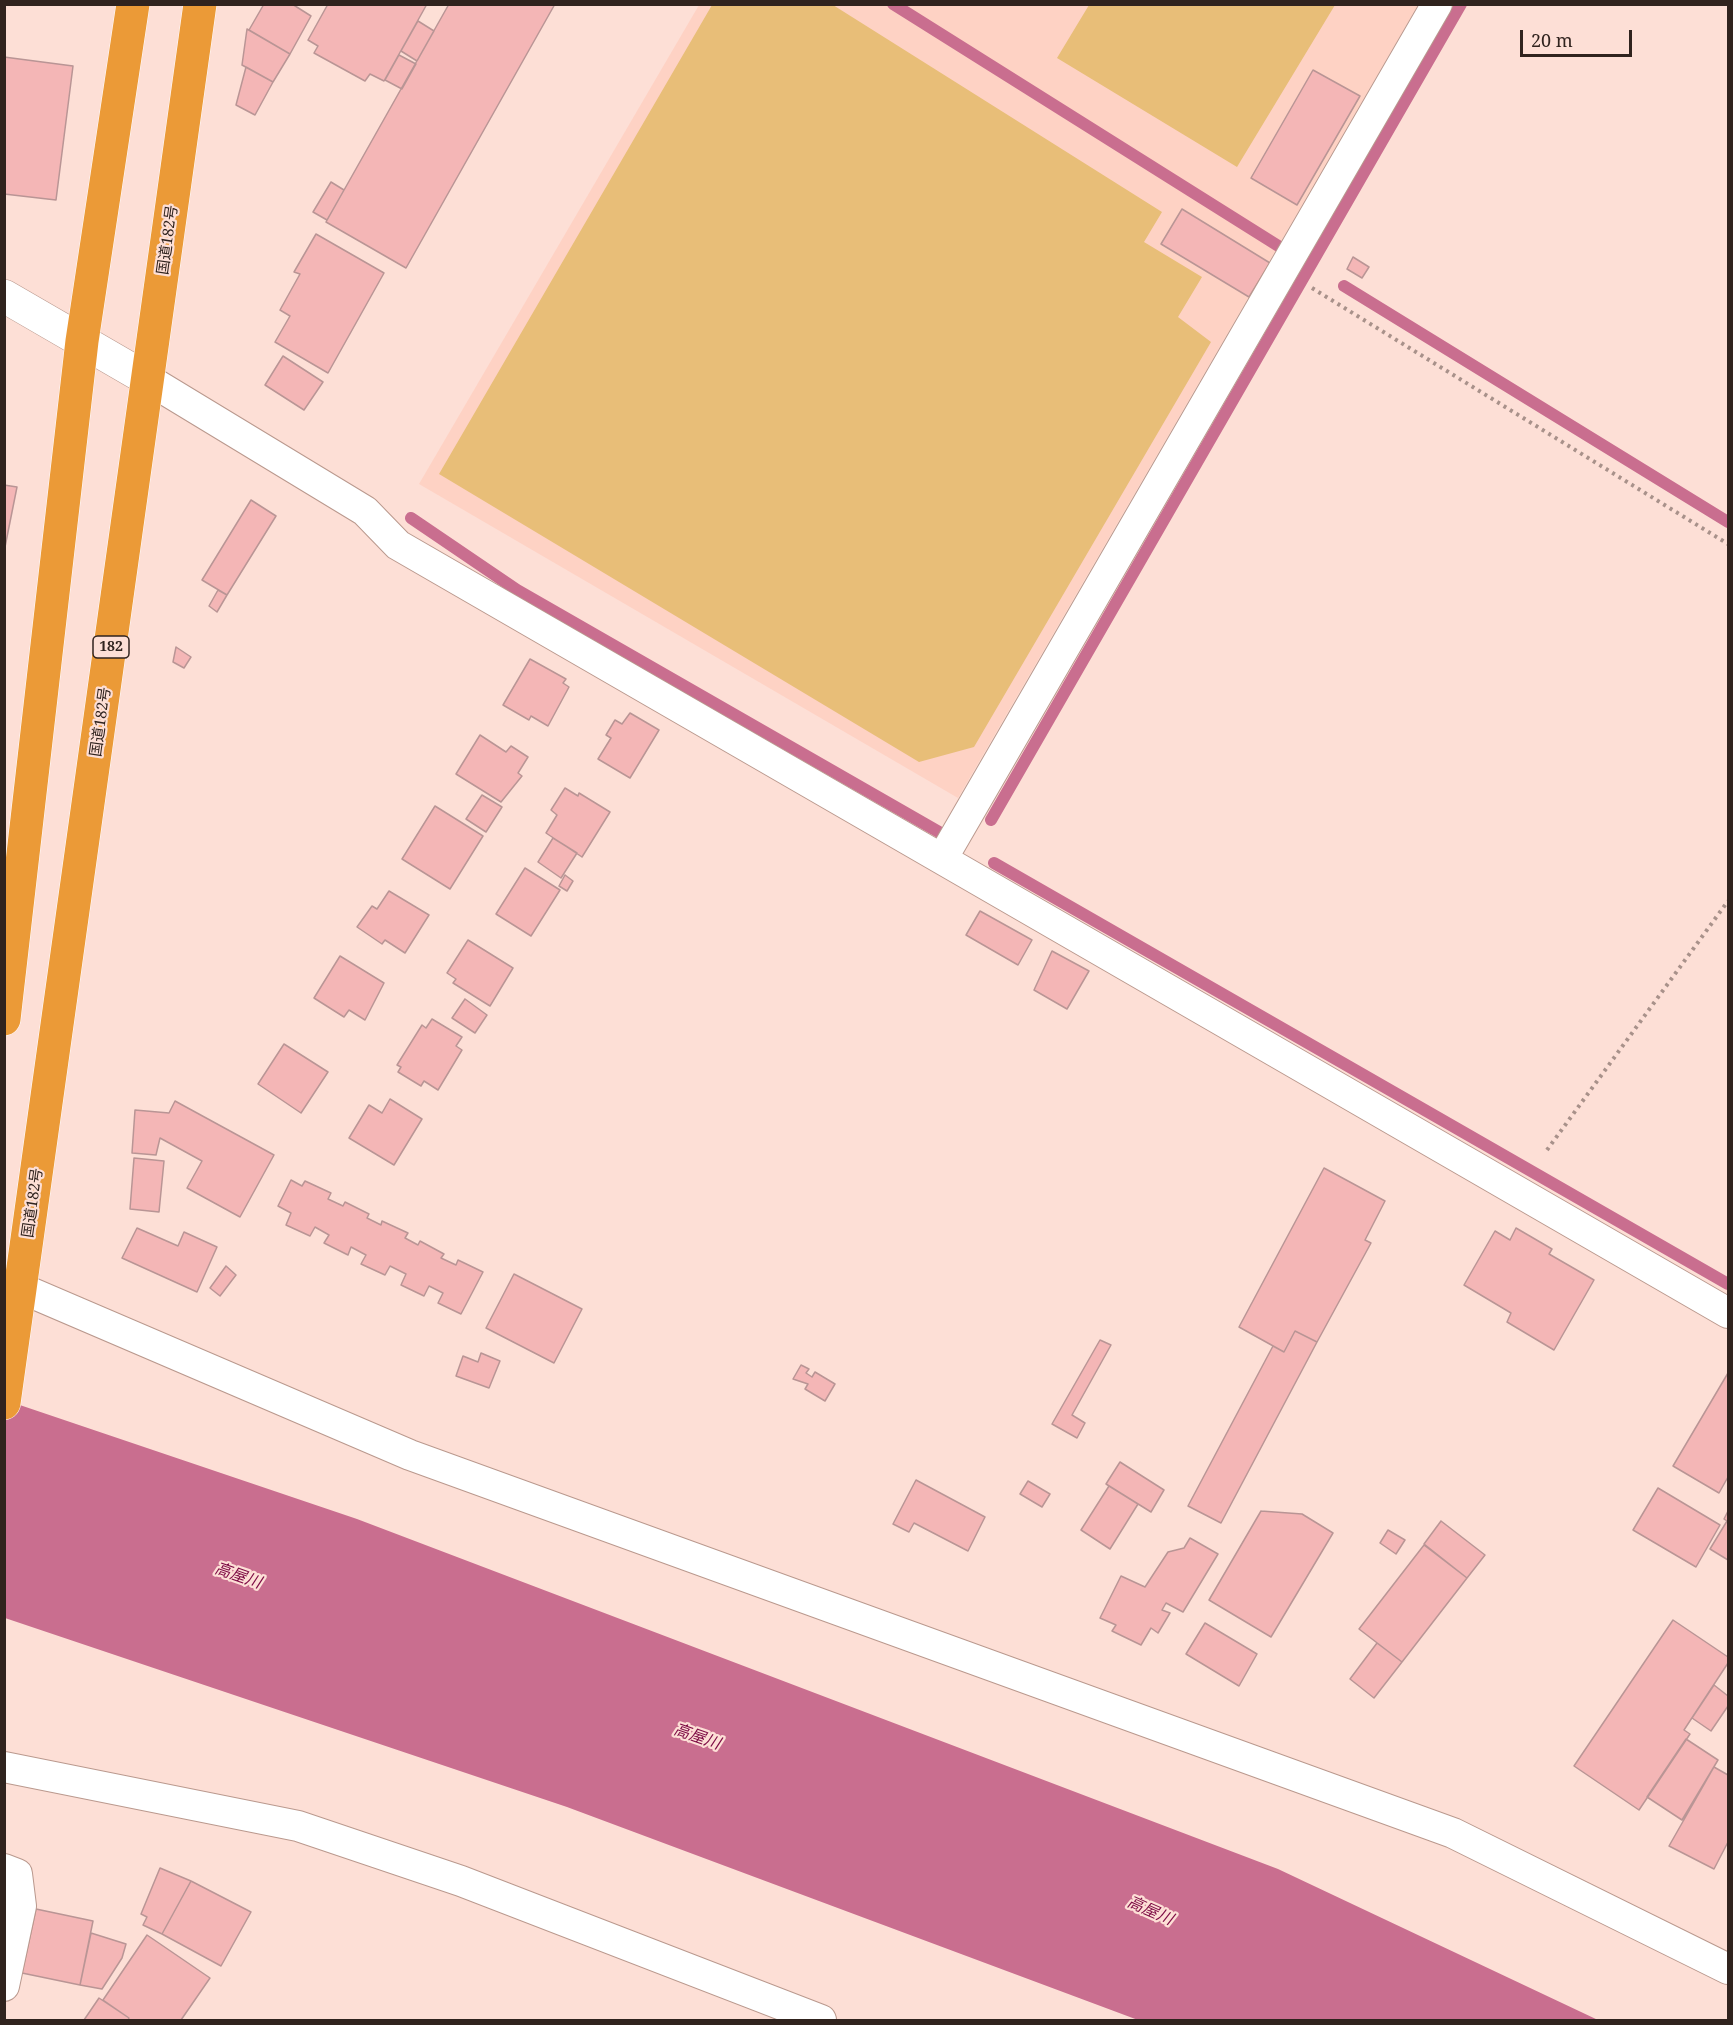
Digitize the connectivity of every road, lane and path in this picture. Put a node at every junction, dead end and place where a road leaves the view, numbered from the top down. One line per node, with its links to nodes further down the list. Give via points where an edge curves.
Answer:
1 (133, 4): 6 (highway)
2 (201, 4): 7 (highway, 国道182号 / 182)
3 (1437, 4): 9 (street)
4 (1312, 288): 8 (path)
5 (4, 296): 6 (street)
6 (82, 341): 7 (street); 11 (highway)
7 (149, 380): 9 (street, via 365,511 398,545); 13 (highway, 国道182号 / 182)
8 (1728, 544)
9 (942, 859): 14 (street)
10 (1728, 901): 12 (path)
11 (4, 1019)
12 (1547, 1150)
13 (12, 1285): 15 (highway, 国道182号 / 182, via 14,1337); 18 (street, via 410,1455 1453,1833)
14 (1728, 1313)
15 (4, 1403)
16 (4, 1767): 20 (street, via 298,1826 461,1881)
17 (4, 1869): 19 (street, via 17,1874 21,1906)
18 (1728, 1968)
19 (4, 1986)
20 (821, 2020)

